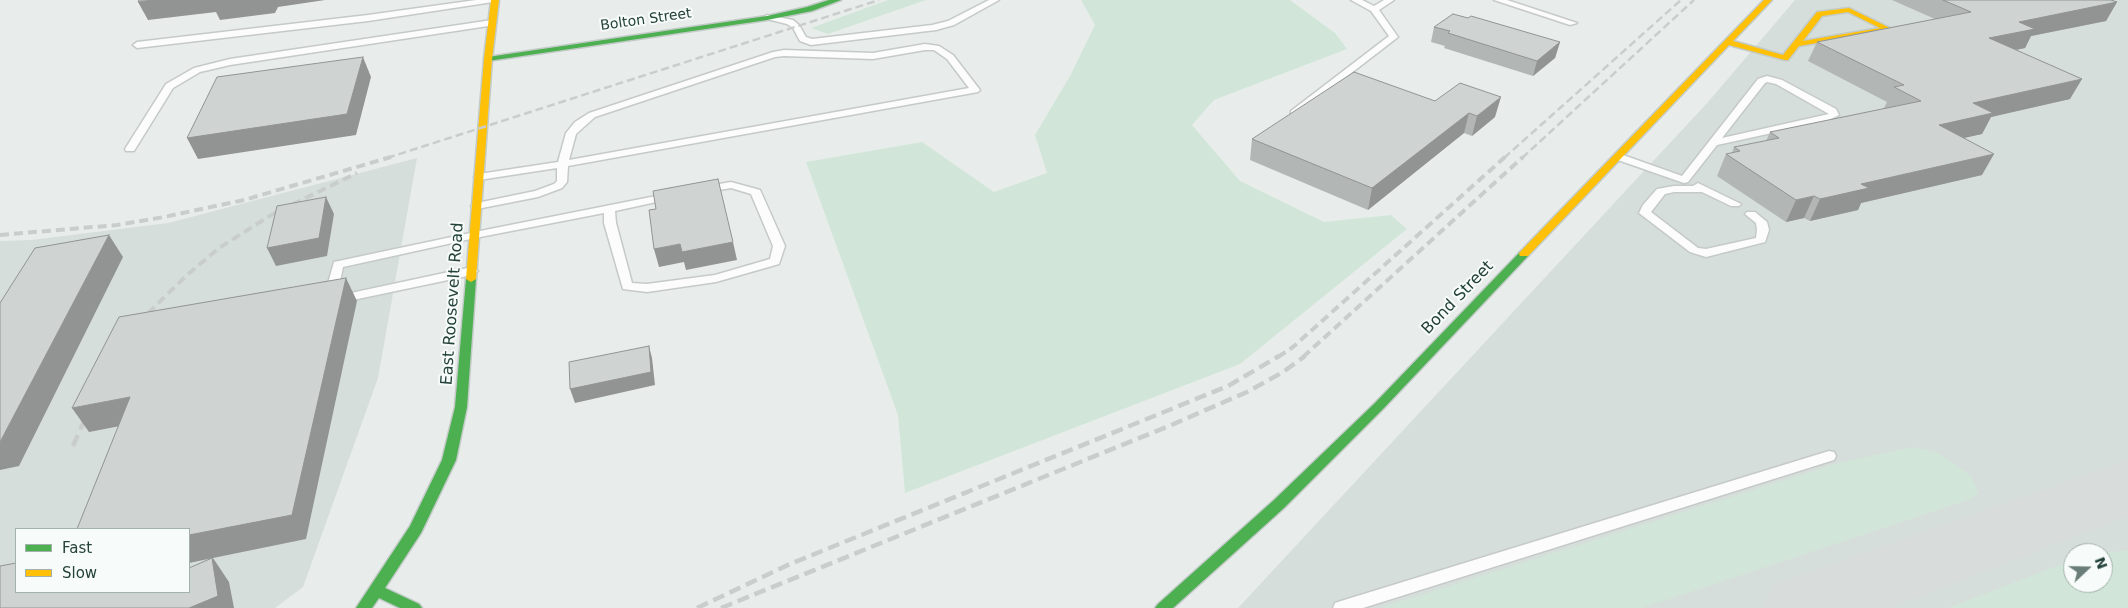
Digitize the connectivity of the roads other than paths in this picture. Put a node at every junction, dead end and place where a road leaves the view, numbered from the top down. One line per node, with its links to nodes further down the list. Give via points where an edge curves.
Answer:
1 (494, 0): 10 (street, East Roosevelt Road); 14 (lane)
2 (836, 0): 9 (street, Bolton Street)
3 (995, 0): 9 (lane, via 951,23 933,28 811,42 803,39 790,22)
4 (1356, 0): 8 (lane)
5 (1390, 0): 8 (lane)
6 (1498, 0): 11 (lane)
7 (1764, 1): 12 (street, Bond Street)
8 (1374, 9): 16 (lane, via 1394,37)
9 (767, 18): 15 (street, Bolton Street)
10 (492, 23): 15 (street, East Roosevelt Road); 18 (lane, via 230,62 197,70 169,86)
11 (1573, 23)
12 (1728, 42): 13 (street, via 1785,58); 19 (street, Bond Street)
13 (1796, 44): 13 (street, via 1820,14 1849,10 1888,28)
14 (137, 45)
15 (488, 59): 21 (street, East Roosevelt Road)
16 (1288, 117)
17 (1713, 143): 17 (lane, via 1762,81 1767,79 1779,82 1833,111 1834,116); 22 (lane)
18 (130, 149)
19 (1619, 157): 22 (lane); 34 (street, Bond Street, via 1379,406 1279,504)
20 (563, 164): 20 (lane, via 975,90 950,57 936,48 873,56 784,53 592,115 571,133); 21 (lane); 25 (lane, via 562,182 550,190)
21 (479, 177): 25 (street, East Roosevelt Road)
22 (1684, 180): 23 (lane)
23 (1704, 189): 24 (lane); 27 (lane, via 1661,191 1645,213 1694,250 1706,252 1761,240 1761,222)
24 (1735, 204)
25 (477, 206): 28 (street, East Roosevelt Road)
26 (609, 209): 26 (lane, via 627,286 648,288 716,278 774,261 779,246 756,192 731,185); 28 (lane)
27 (1751, 214)
28 (475, 234): 29 (street, East Roosevelt Road); 29 (lane, via 338,265 329,301)
29 (472, 271): 31 (street, East Roosevelt Road, via 462,408 449,460 416,529)
30 (1829, 456): 35 (lane)
31 (376, 590): 32 (street, East Roosevelt Road); 33 (street)
32 (364, 608)
33 (414, 608)
34 (1162, 608)
35 (1341, 608)

